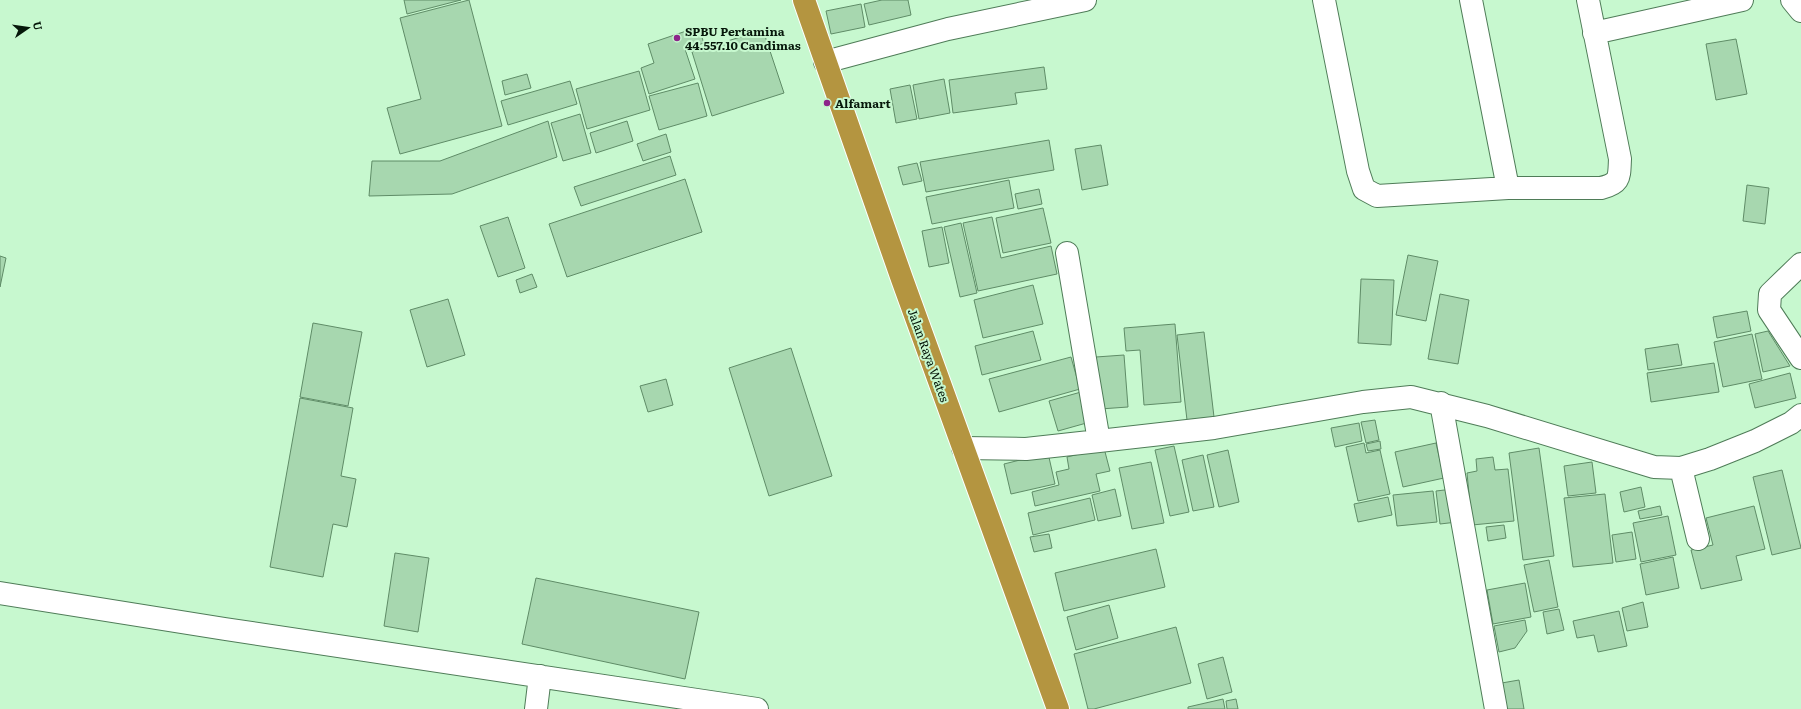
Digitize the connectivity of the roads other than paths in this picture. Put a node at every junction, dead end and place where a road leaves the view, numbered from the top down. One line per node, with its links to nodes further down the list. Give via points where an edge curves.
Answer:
1 (804, 0): 10 (highway, Jalan Raya Wates)
2 (1085, 0): 10 (street, via 948,29)
3 (1324, 0): 11 (street, via 1358,171 1364,189 1377,196 1385,196)
4 (1472, 0): 11 (street)
5 (1588, 0): 9 (street)
6 (1742, 0): 9 (street)
7 (1792, 0): 8 (street)
8 (1801, 11)
9 (1594, 34): 11 (street, via 1620,159 1618,180 1613,185 1602,188)
10 (825, 62): 18 (highway, Jalan Raya Wates)
11 (1508, 188)
12 (1067, 253): 17 (street)
13 (1801, 264): 14 (street, via 1770,294 1768,302 1768,310)
14 (1801, 358)
15 (1441, 403): 17 (street, via 1411,397 1363,402 1214,428); 19 (street, via 1654,467); 26 (street)
16 (1801, 415): 19 (street, via 1791,423 1755,441)
17 (1099, 441): 18 (street, via 1026,449)
18 (963, 448): 25 (highway, Jalan Raya Wates)
19 (1681, 468): 20 (street)
20 (1698, 539)
21 (0, 593): 22 (street)
22 (540, 676): 23 (street); 24 (street)
23 (536, 709)
24 (757, 709)
25 (1058, 709)
26 (1496, 709)

